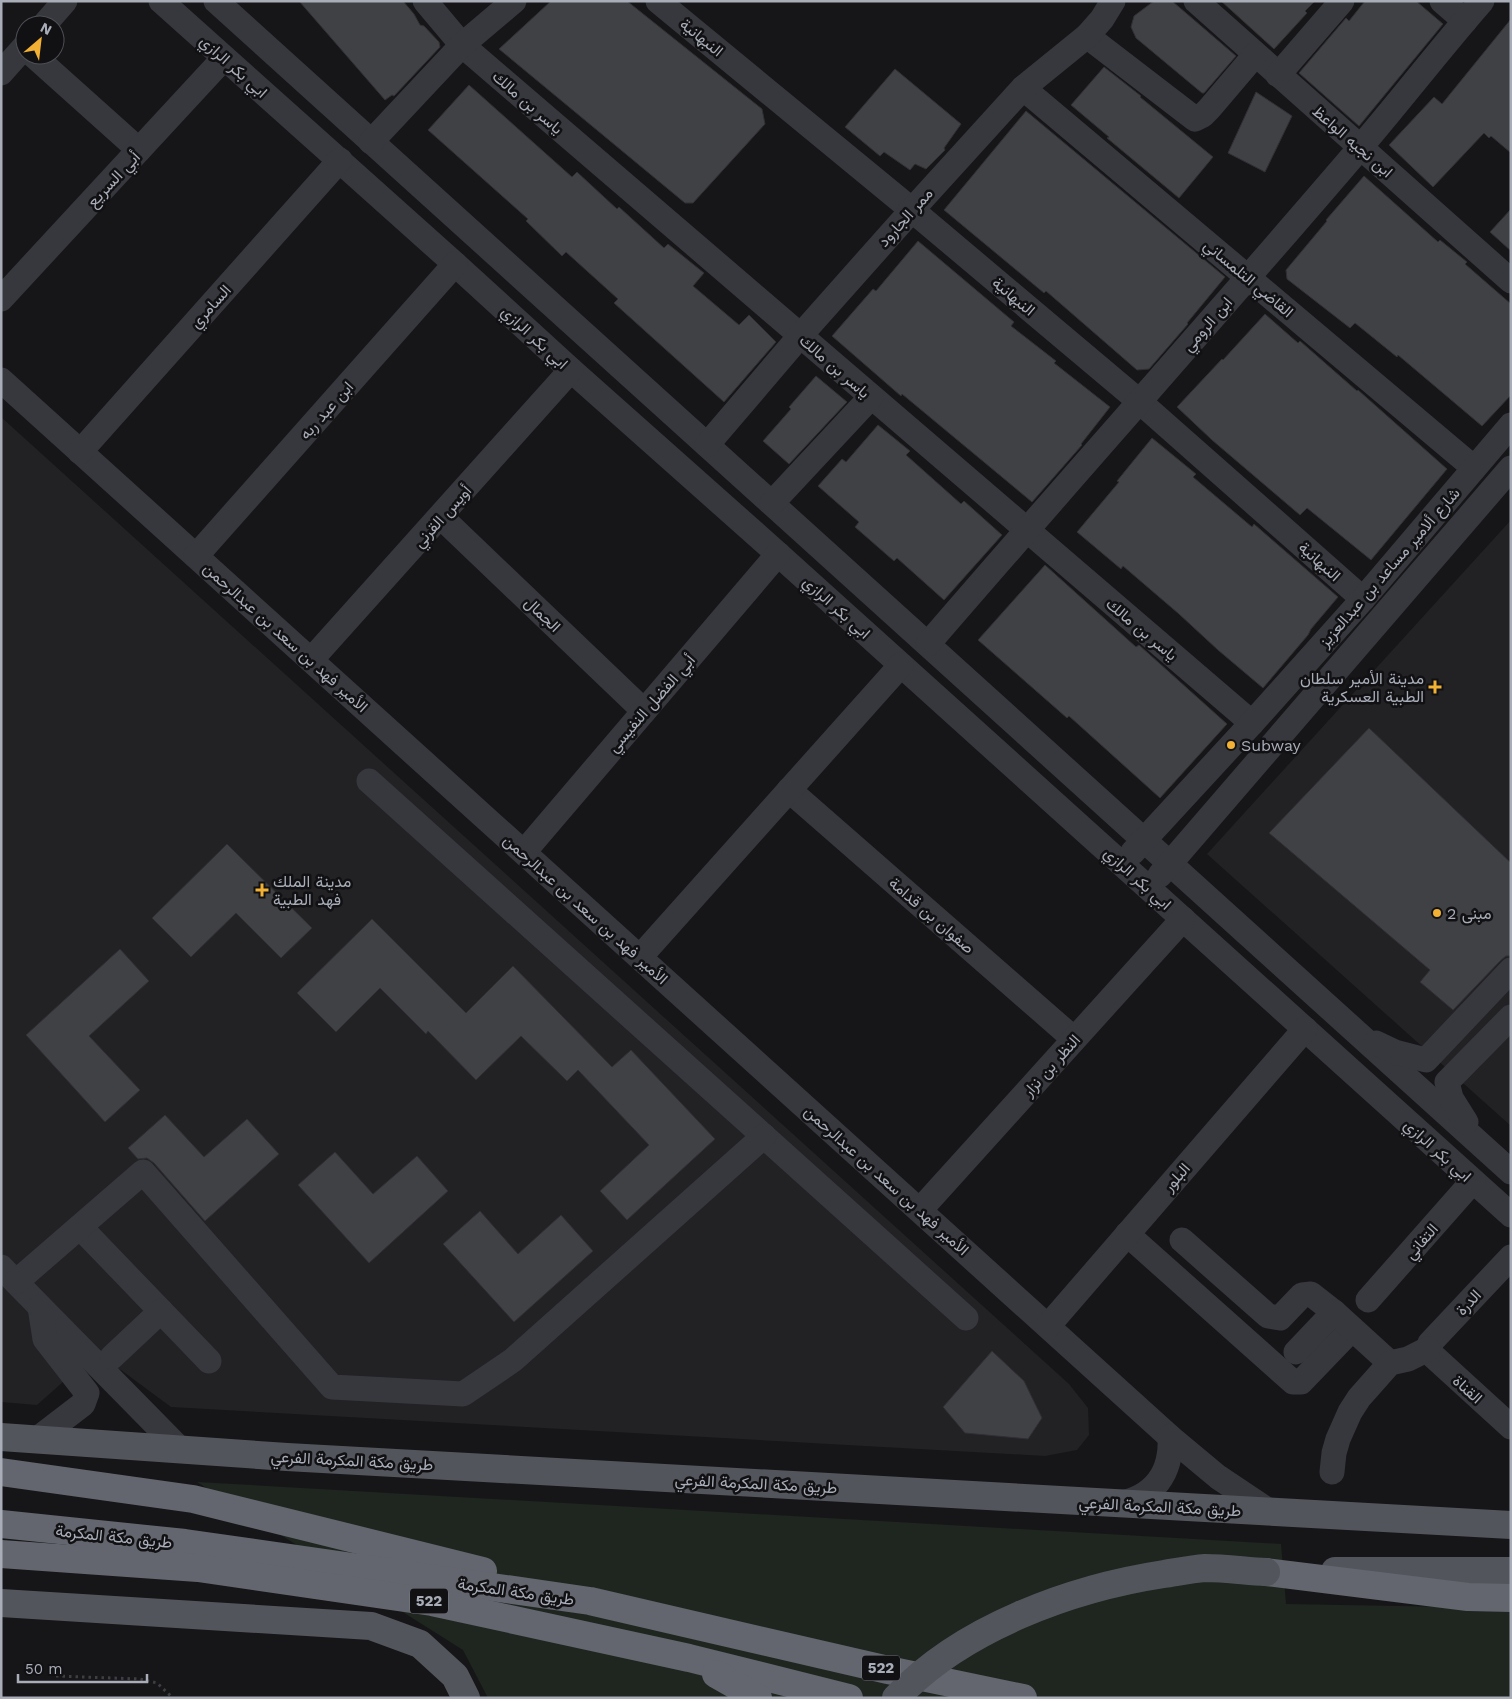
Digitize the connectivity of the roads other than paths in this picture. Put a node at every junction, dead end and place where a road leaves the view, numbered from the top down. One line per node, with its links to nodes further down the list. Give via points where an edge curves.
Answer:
1 (65, 1): 12 (street)
2 (161, 1): 17 (street, ابي بكر الرازي)
3 (216, 1): 23 (street, ابي بكر الرازي)
4 (424, 1): 15 (street, ياسر بن مالك)
5 (514, 1): 15 (street)
6 (658, 1): 27 (street, النبهانية)
7 (1113, 1): 14 (street, ممر الجارود)
8 (1196, 1): 16 (street, ابن نجيه الواعظ)
9 (1342, 1): 21 (street)
10 (1442, 1): 13 (street)
11 (1482, 1): 13 (street, ابن الرومي)
12 (53, 15)
13 (1464, 21): 24 (street, ابن الرومي)
14 (1088, 36): 16 (street, via 1195,119 1209,109); 22 (street, ممر الجارود)
15 (462, 45): 23 (street); 32 (street, ياسر بن مالك)
16 (1255, 55): 21 (street, ابن نجيه الواعظ)
17 (224, 58): 25 (street, أبي السريع); 26 (street, ابي بكر الرازي)
18 (15, 60): 20 (street)
19 (45, 65): 25 (street)
20 (1, 72)
21 (1278, 75): 24 (street, ابن نجيه الواعظ)
22 (1023, 88): 27 (street, ممر الجارود); 29 (street, القاضي التلمساني)
23 (371, 142): 38 (street, ابي بكر الرازي)
24 (1360, 148): 29 (street, ابن الرومي); 30 (street, ابن نجيه الواعظ)
25 (139, 150): 31 (street, أبي السريع)
26 (340, 160): 28 (street, ابي بكر الرازي); 39 (street, السامري)
27 (912, 210): 32 (street, ممر الجارود); 36 (street, النبهانية)
28 (456, 264): 33 (street, ابي بكر الرازي); 46 (street, ابن عبد ربه)
29 (1248, 277): 36 (street, ابن الرومي); 40 (street, القاضي التلمساني)
30 (1511, 280)
31 (1, 299)
32 (800, 336): 35 (street, ياسر بن مالك); 38 (street, ممر الجارود)
33 (571, 370): 43 (street, أويس القرني); 45 (street, ابي بكر الرازي)
34 (1, 380): 39 (street, الأمير فهد بن سعد بن عبدالرحمن)
35 (871, 397): 42 (street); 44 (street, ياسر بن مالك)
36 (1140, 402): 44 (street, ابن الرومي); 47 (street, النبهانية)
37 (1511, 425): 40 (street, شارع ألامير مساعد بن عبدالعزيز)
38 (707, 445): 42 (street, ابي بكر الرازي)
39 (80, 452): 46 (street, الأمير فهد بن سعد بن عبدالرحمن)
40 (1474, 468): 47 (street, شارع ألامير مساعد بن عبدالعزيز)
41 (1511, 468): 58 (street)
42 (772, 503): 48 (street, ابي بكر الرازي)
43 (441, 517): 49 (street, أويس القرني); 51 (street, الجمال)
44 (1026, 530): 48 (street, ابن الرومي); 52 (street, ياسر بن مالك)
45 (778, 554): 50 (street, ابي بكر الرازي); 51 (street, أبي الفضل النفيسي)
46 (196, 556): 49 (street, الأمير فهد بن سعد بن عبدالرحمن)
47 (1363, 599): 52 (street, شارع ألامير مساعد بن عبدالعزيز)
48 (928, 644): 55 (street, ابي بكر الرازي)
49 (311, 660): 56 (street, الأمير فهد بن سعد بن عبدالرحمن)
50 (901, 666): 54 (street); 57 (street, ابي بكر الرازي)
51 (644, 711): 56 (street, أبي الفضل النفيسي)
52 (1252, 723): 55 (street, شارع ألامير مساعد بن عبدالعزيز)
53 (369, 781): 67 (street)
54 (789, 790): 61 (street); 66 (street, صفوان بن قدامة)
55 (1144, 840): 57 (street, شارع ألامير مساعد بن عبدالعزيز); 58 (street, ابي بكر الرازي)
56 (524, 852): 61 (street, الأمير فهد بن سعد بن عبدالرحمن)
57 (1122, 864): 59 (street, ابي بكر الرازي)
58 (1171, 864): 59 (street); 65 (street, ابي بكر الرازي)
59 (1149, 888): 60 (street, ابي بكر الرازي)
60 (1183, 919): 64 (street, ابي بكر الرازي); 66 (street, النظر بن نزار)
61 (640, 957): 71 (street, الأمير فهد بن سعد بن عبدالرحمن)
62 (1511, 970): 65 (street, via 1426,1060 1395,1052)
63 (1511, 1017): 68 (street, via 1447,1082 1451,1098)
64 (1305, 1029): 70 (street, ابي بكر الرازي); 74 (street, البلور)
65 (1360, 1036): 68 (street, ابي بكر الرازي)
66 (1074, 1039): 71 (street, النظر بن نزار)
67 (764, 1136): 73 (street, via 513,1360 463,1394 332,1387 143,1172); 82 (street)
68 (1481, 1145): 69 (street, ابي بكر الرازي)
69 (1511, 1172)
70 (1473, 1181): 72 (street, ابي بكر الرازي); 78 (street, التفاني)
71 (920, 1210): 83 (street, الأمير فهد بن سعد بن عبدالرحمن)
72 (1511, 1215)
73 (80, 1226): 77 (street); 80 (street)
74 (1127, 1234): 83 (street, البلور); 84 (street, via 1293,1382 1301,1382)
75 (1182, 1240): 81 (street, via 1268,1316 1280,1318 1306,1294 1314,1296)
76 (1511, 1257): 85 (street, الدرة, via 1430,1343)
77 (8, 1275): 79 (street)
78 (1368, 1300)
79 (40, 1307): 90 (street, via 45,1339); 91 (street)
80 (161, 1311): 87 (street); 88 (street)
81 (1334, 1312): 84 (street); 86 (street)
82 (966, 1318)
83 (1048, 1326): 94 (street, الأمير فهد بن سعد بن عبدالرحمن)
84 (1352, 1329): 89 (street)
85 (1428, 1349): 89 (street); 92 (street, القناة)
86 (1296, 1352)
87 (112, 1357)
88 (208, 1361)
89 (1390, 1363): 98 (street, via 1350,1412 1338,1439)
90 (87, 1393): 91 (street); 95 (street, via 83,1404)
91 (130, 1399): 96 (street)
92 (1511, 1427)
93 (1, 1437): 95 (main road, طريق مكة المكرمة الفرعي)
94 (1170, 1437): 99 (street, via 1169,1461 1158,1482 1140,1497); 100 (street, الأمير فهد بن سعد بن عبدالرحمن, via 1218,1477)
95 (36, 1440): 96 (main road, طريق مكة المكرمة الفرعي)
96 (180, 1450): 99 (main road, طريق مكة المكرمة الفرعي)
97 (1, 1472): 110 (highway, via 193,1499)
98 (1332, 1472)
99 (1117, 1504): 100 (main road, طريق مكة المكرمة الفرعي)
100 (1269, 1511): 102 (main road, طريق مكة المكرمة الفرعي)
101 (1, 1524): 110 (highway, طريق مكة المكرمة / 522, via 185,1543 590,1601)
102 (1511, 1525)
103 (1, 1554): 104 (highway, طريق مكة المكرمة / 522)
104 (198, 1568): 107 (highway); 111 (highway, طريق مكة المكرمة / 522, via 432,1602)
105 (1511, 1571): 106 (main road)
106 (1266, 1572): 108 (highway, via 1468,1597); 115 (main road, bridge, via 1204,1568 1132,1579 1083,1592 1004,1622 953,1650)
107 (1, 1574)
108 (1511, 1598)
109 (1, 1603): 112 (main road, via 371,1626 420,1644 455,1676)
110 (739, 1635): 116 (highway, طريق مكة المكرمة / 522)
111 (688, 1658): 113 (highway); 114 (highway, طريق مكة المكرمة / 522)
112 (466, 1698)
113 (758, 1698)
114 (849, 1698)
115 (896, 1698)
116 (1023, 1698)

